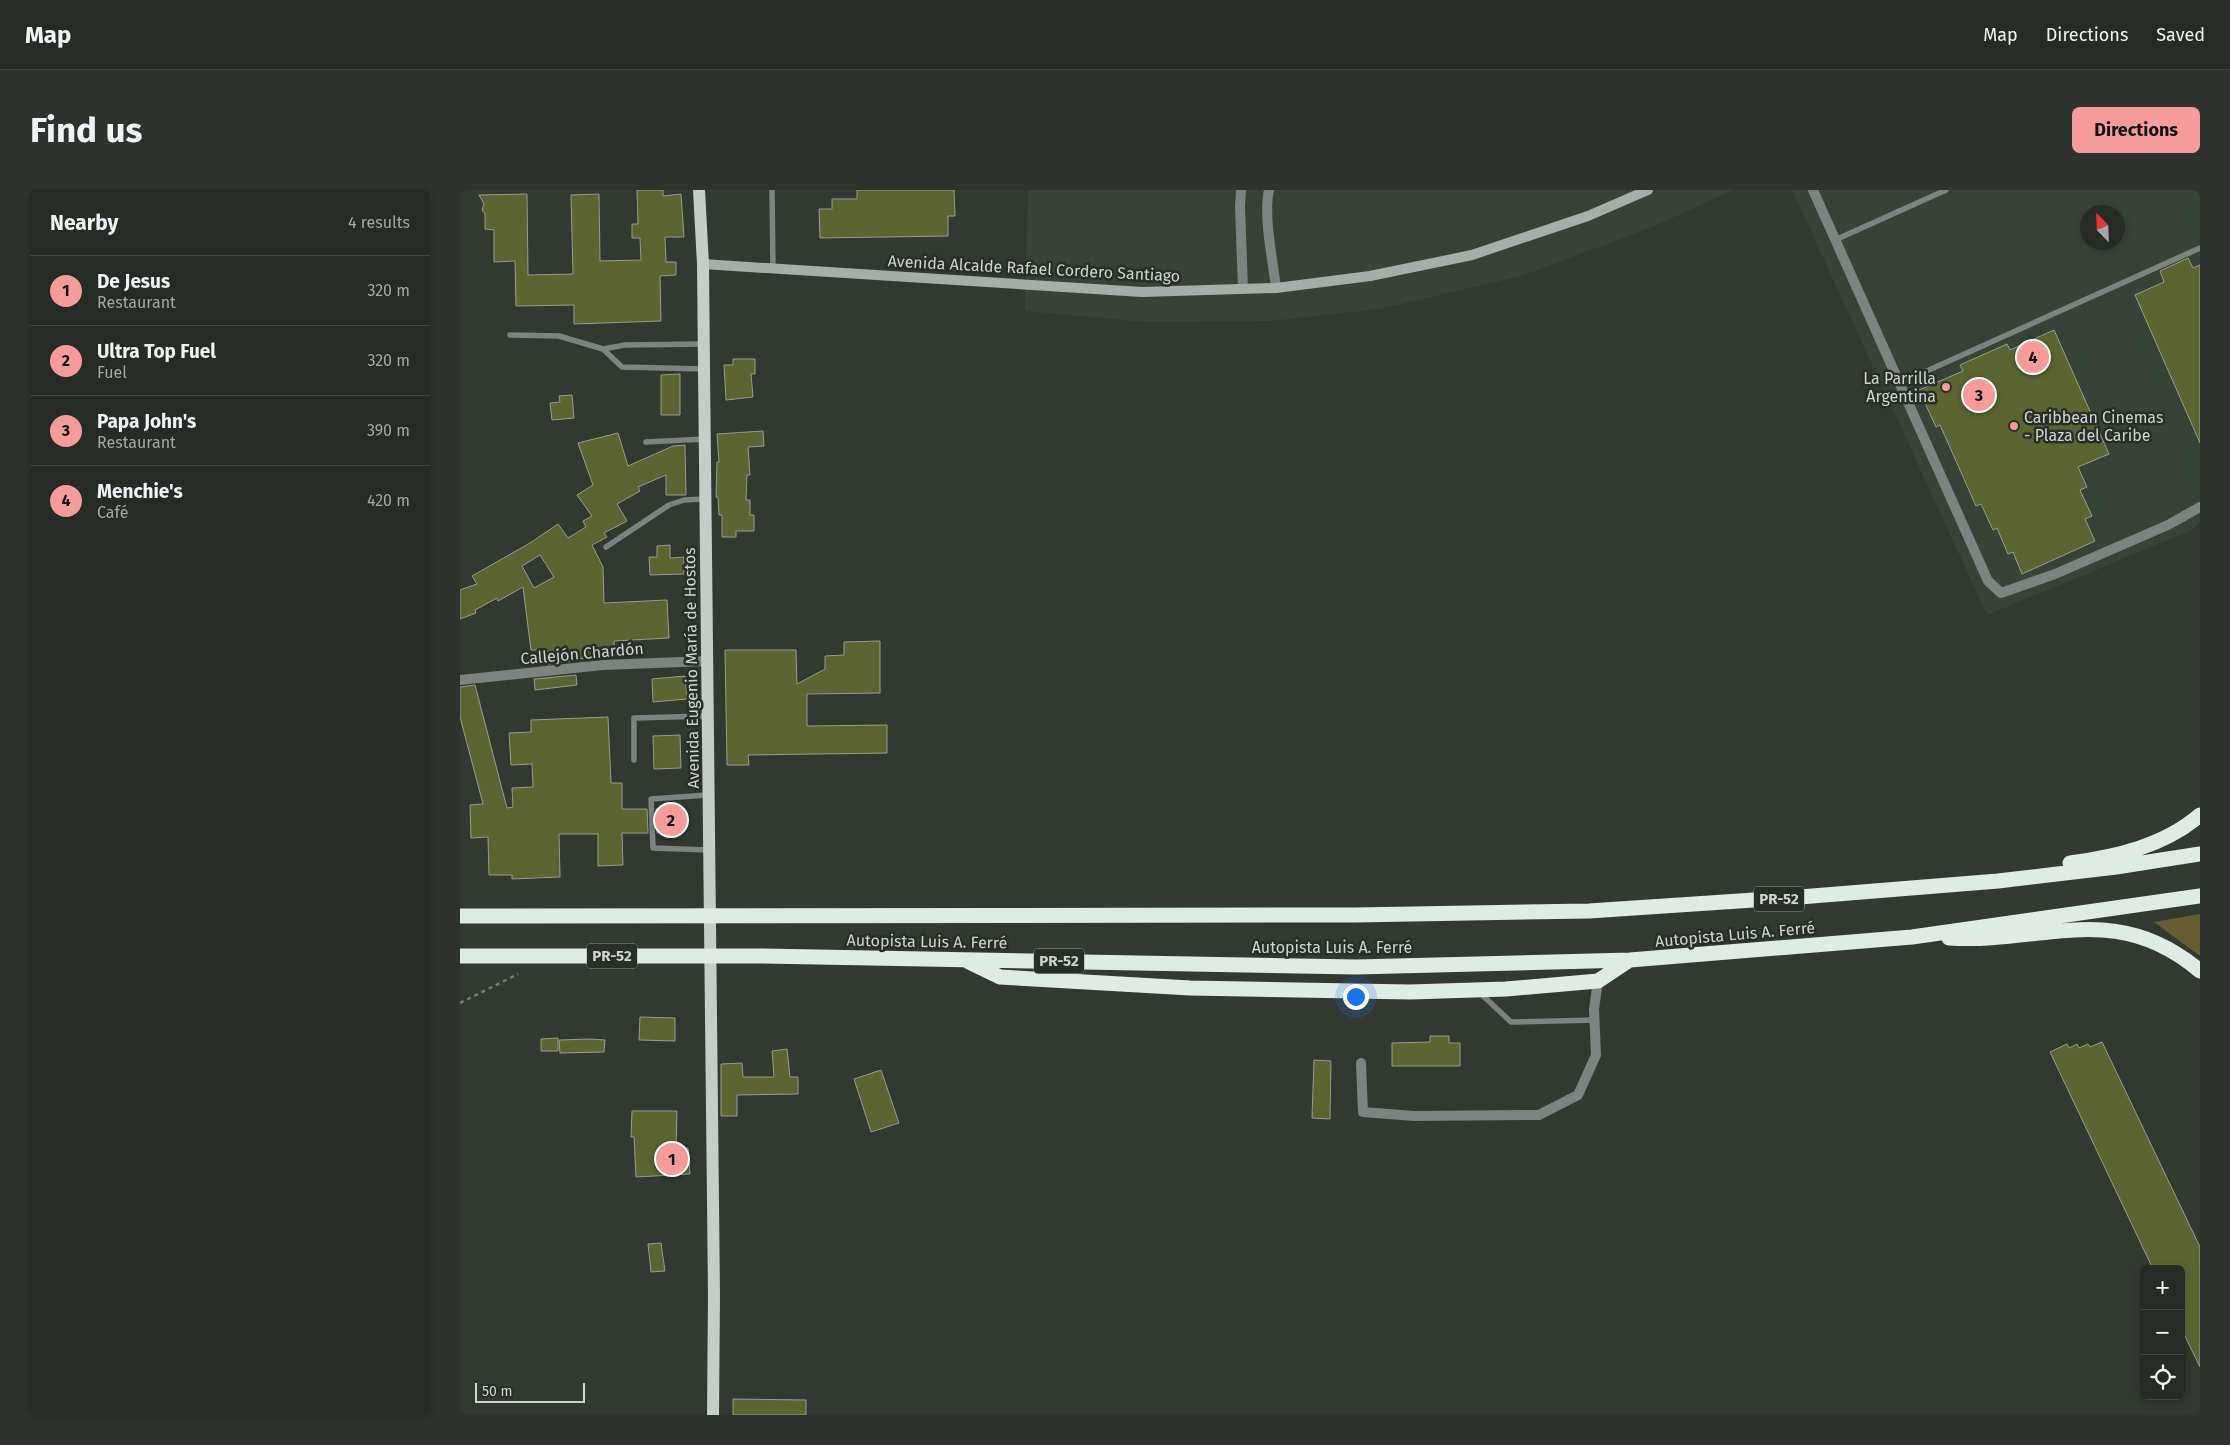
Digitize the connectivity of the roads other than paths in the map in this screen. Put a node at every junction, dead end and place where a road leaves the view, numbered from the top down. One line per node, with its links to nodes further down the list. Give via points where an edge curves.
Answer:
1 (699, 190): 10 (main road, Avenida Eugenio María de Hostos)
2 (772, 190): 11 (lane)
3 (1241, 190): 13 (street)
4 (1269, 190): 12 (street, via 1270,240)
5 (1648, 190): 12 (street, Avenida Alcalde Rafael Cordero Santiago, via 1588,216 1472,255 1370,276)
6 (1813, 190): 8 (street)
7 (1946, 190): 8 (lane)
8 (1835, 240): 18 (street)
9 (2200, 248): 18 (lane)
10 (703, 264): 11 (street, Avenida Alcalde Rafael Cordero Santiago); 15 (main road, Avenida Eugenio María de Hostos)
11 (773, 268): 13 (street, Avenida Alcalde Rafael Cordero Santiago, via 1142,292)
12 (1276, 288): 13 (street, Avenida Alcalde Rafael Cordero Santiago)
13 (1243, 290)
14 (510, 335): 16 (lane, via 560,336)
15 (704, 344): 16 (lane, via 626,345); 17 (main road, Avenida Eugenio María de Hostos)
16 (602, 349): 17 (lane, via 622,367)
17 (704, 369): 19 (main road, Avenida Eugenio María de Hostos)
18 (1900, 383): 22 (street, via 1988,581 2002,593 2055,574 2168,525)
19 (705, 438): 20 (lane); 21 (main road, Avenida Eugenio María de Hostos)
20 (646, 442)
21 (705, 499): 23 (lane, via 669,505); 24 (main road, Avenida Eugenio María de Hostos)
22 (2200, 507)
23 (606, 547)
24 (707, 660): 25 (street, Callejón Chardón, via 603,665); 26 (main road, Avenida Eugenio María de Hostos)
25 (460, 680)
26 (708, 716): 27 (lane, via 634,718); 28 (main road, Avenida Eugenio María de Hostos)
27 (634, 760)
28 (708, 795): 30 (main road, Avenida Eugenio María de Hostos); 30 (lane, via 651,799 653,848)
29 (2200, 815): 32 (highway, via 2167,837 2128,852 2043,866)
30 (709, 850): 44 (main road, Avenida Eugenio María de Hostos)
31 (2200, 854): 32 (highway, Autopista Luis A. Ferré / PR-52, via 2116,868)
32 (1998, 881): 34 (highway, Autopista Luis A. Ferré / PR-52, via 1588,911 1355,915)
33 (2200, 896): 35 (highway, Autopista Luis A. Ferré / PR-52)
34 (460, 916)
35 (1912, 937): 38 (highway, Autopista Luis A. Ferré / PR-52); 39 (highway, via 1972,940 2080,929 2113,930 2159,943)
36 (460, 956): 37 (highway, Autopista Luis A. Ferré / PR-52)
37 (963, 959): 38 (highway, Autopista Luis A. Ferré / PR-52, via 1356,966); 41 (highway, via 1000,977 1299,991)
38 (1630, 960): 40 (highway)
39 (2200, 971)
40 (1598, 981): 41 (highway); 42 (street)
41 (1476, 989): 42 (lane, via 1511,1022)
42 (1595, 1020): 43 (street, via 1596,1056 1578,1095 1539,1115 1414,1116 1363,1112)
43 (1361, 1063)
44 (713, 1415)

